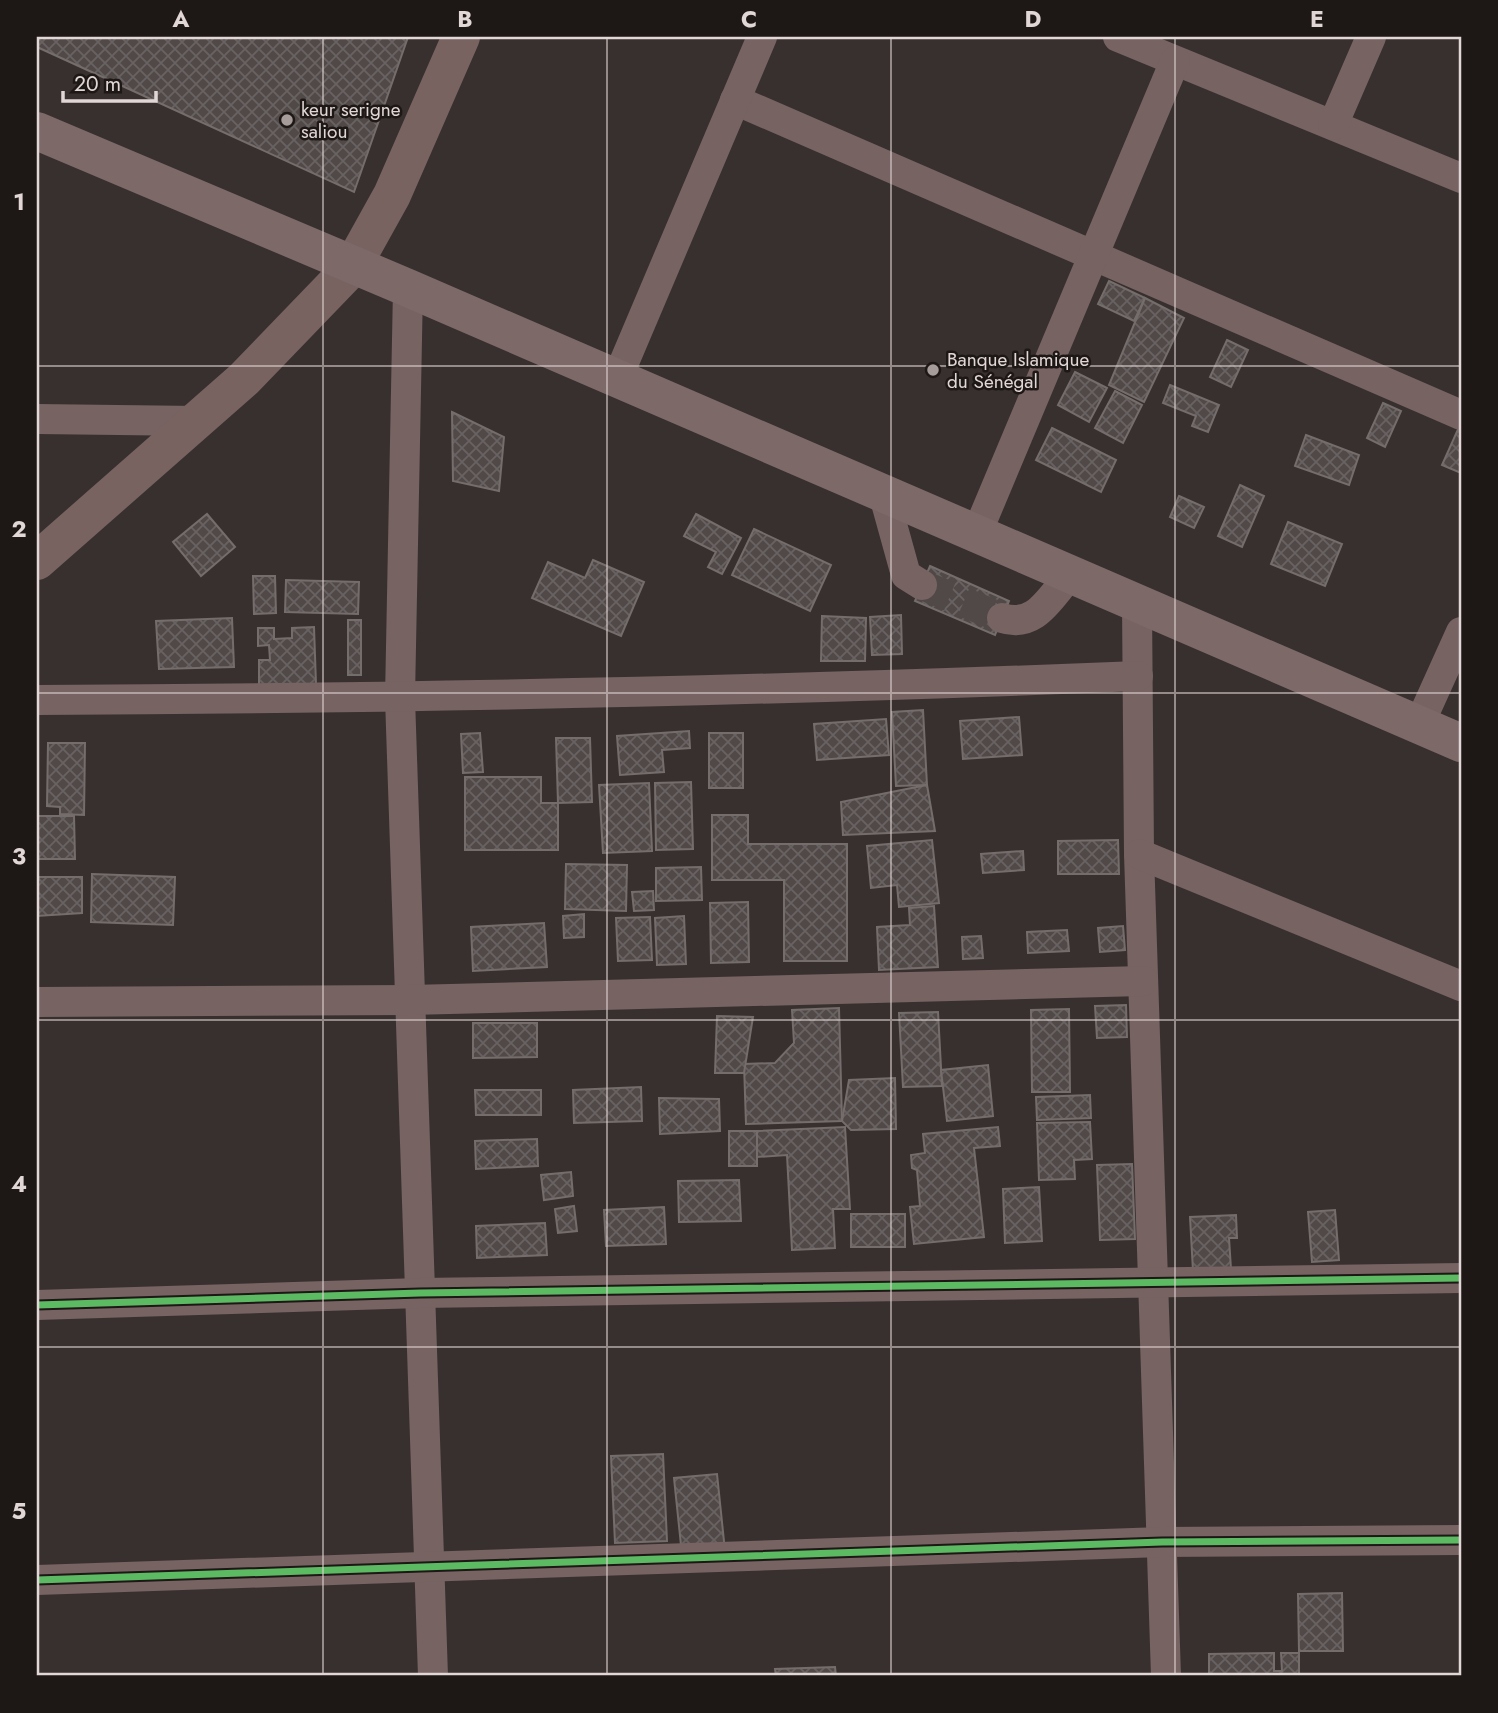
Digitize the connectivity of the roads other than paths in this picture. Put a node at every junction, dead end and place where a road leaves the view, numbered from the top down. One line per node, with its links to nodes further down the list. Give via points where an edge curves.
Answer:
1 (461, 37): 11 (main road, via 392,195)
2 (762, 37): 6 (street)
3 (1118, 37): 5 (street)
4 (1371, 37): 7 (street)
5 (1175, 61): 7 (street); 10 (street)
6 (735, 100): 10 (street); 13 (street)
7 (1333, 125): 9 (street)
8 (37, 131): 11 (highway)
9 (1461, 178)
10 (1094, 254): 14 (street); 18 (street)
11 (352, 267): 12 (highway); 16 (main road)
12 (408, 288): 13 (highway); 26 (street)
13 (617, 379): 17 (highway)
14 (1461, 415)
15 (37, 419): 16 (street)
16 (198, 421): 19 (main road)
17 (883, 492): 18 (highway); 21 (street, via 906,575)
18 (977, 533): 20 (highway)
19 (37, 561)
20 (1071, 575): 22 (highway); 23 (street, via 1030,620 1016,623)
21 (922, 585)
22 (1137, 604): 25 (street); 28 (highway)
23 (1002, 618)
24 (1461, 632): 28 (street)
25 (1138, 676): 26 (street); 30 (street)
26 (400, 698): 27 (street); 33 (street)
27 (37, 700)
28 (1419, 724): 29 (highway)
29 (1461, 743)
30 (1139, 854): 31 (street); 32 (street)
31 (1143, 981): 33 (street); 36 (street)
32 (1461, 986)
33 (410, 1000): 34 (street); 37 (street)
34 (37, 1002)
35 (1461, 1278): 36 (street)
36 (1154, 1283): 37 (street); 40 (street)
37 (420, 1293): 38 (street); 41 (street)
38 (37, 1306)
39 (1461, 1540): 40 (street)
40 (1162, 1542): 41 (street); 44 (street)
41 (429, 1567): 42 (street); 43 (street)
42 (37, 1580)
43 (433, 1676)
44 (1166, 1676)

